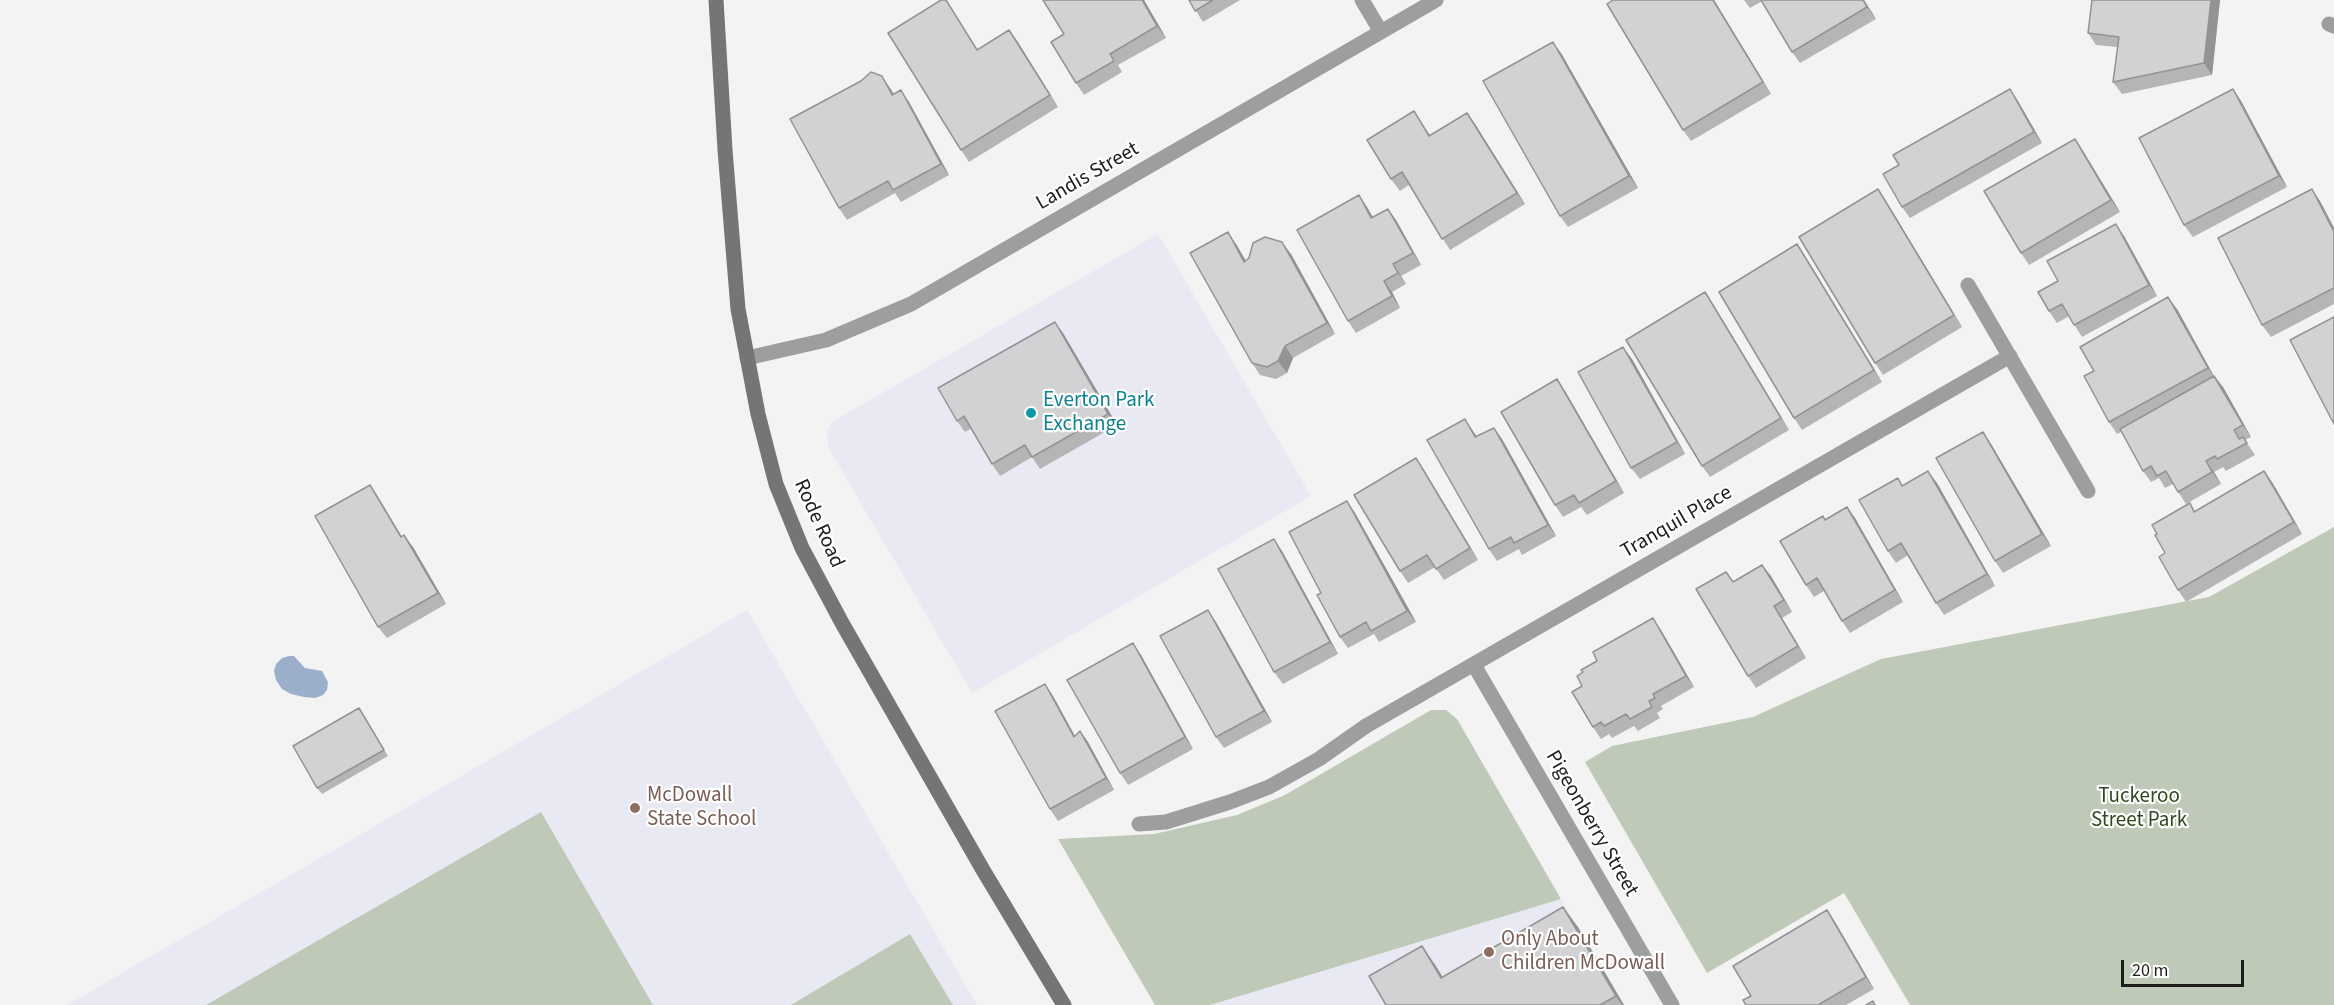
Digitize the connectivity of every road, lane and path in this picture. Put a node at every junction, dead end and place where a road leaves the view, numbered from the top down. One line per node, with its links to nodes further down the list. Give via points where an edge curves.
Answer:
1 (716, 0): 7 (main road, Rode Road, via 734,268)
2 (1362, 0): 4 (street)
3 (1436, 0): 4 (street, Landis Street)
4 (1381, 32): 7 (street, Landis Street, via 911,304 826,340)
5 (1968, 285): 6 (street)
6 (2010, 357): 8 (street); 9 (street, Tranquil Place)
7 (747, 358): 11 (main road, Rode Road, via 776,484 802,549)
8 (2088, 491)
9 (1474, 665): 10 (street, Tranquil Place, via 1269,787 1166,822); 12 (street, Pigeonberry Street)
10 (1139, 824)
11 (1064, 1005)
12 (1672, 1005)

